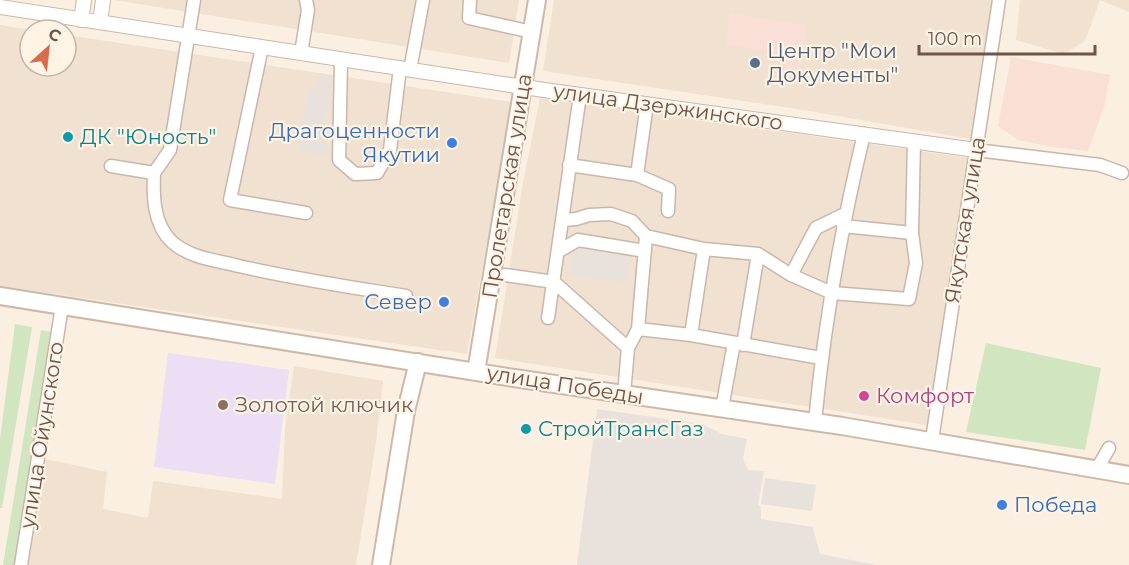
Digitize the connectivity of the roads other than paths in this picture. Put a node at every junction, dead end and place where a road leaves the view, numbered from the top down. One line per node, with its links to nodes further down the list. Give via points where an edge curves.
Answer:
1 (84, 0): 10 (street)
2 (103, 0): 11 (street)
3 (194, 0): 13 (street)
4 (306, 0): 15 (street)
5 (423, 0): 17 (street)
6 (470, 0): 12 (street, via 469,18)
7 (537, 0): 12 (main road, Пролетарская улица)
8 (999, 0): 23 (street, Якутская улица)
9 (0, 7): 10 (street, улица Дзержинского)
10 (81, 20): 11 (street, улица Дзержинского)
11 (100, 22): 13 (street, улица Дзержинского)
12 (532, 32): 18 (main road, Пролетарская улица)
13 (189, 36): 14 (street, улица Дзержинского); 26 (street, via 170,150)
14 (262, 47): 15 (street, улица Дзержинского); 30 (street, via 230,200)
15 (301, 53): 16 (street, улица Дзержинского)
16 (341, 59): 17 (street, улица Дзержинского); 17 (street, via 339,160 356,174 377,173 390,150)
17 (405, 69): 18 (street, улица Дзержинского)
18 (523, 87): 19 (street, улица Дзержинского); 53 (main road, Пролетарская улица)
19 (580, 95): 20 (street, улица Дзержинского); 25 (street)
20 (647, 104): 21 (street, улица Дзержинского); 28 (street)
21 (864, 134): 22 (street, улица Дзержинского); 32 (street)
22 (914, 141): 23 (street, улица Дзержинского); 33 (street)
23 (976, 150): 27 (street, улица Дзержинского, via 1100,165); 57 (street, Якутская улица)
24 (111, 165): 26 (street)
25 (569, 165): 28 (street); 31 (street)
26 (154, 173): 44 (street, via 153,201 159,224 170,241 189,254 280,275)
27 (1122, 173)
28 (637, 175): 29 (street, via 669,189)
29 (668, 211)
30 (306, 213)
31 (563, 220): 34 (street, via 611,214 632,221); 37 (street)
32 (844, 220): 33 (street); 39 (street, via 816,228); 42 (street)
33 (912, 233): 42 (street, via 916,263 909,299)
34 (646, 236): 35 (street); 36 (street)
35 (704, 249): 38 (street); 48 (street)
36 (645, 250): 37 (street, via 578,240); 47 (street)
37 (559, 251): 41 (street)
38 (758, 254): 39 (street); 49 (street)
39 (791, 274): 42 (street)
40 (505, 275): 41 (street)
41 (554, 282): 46 (street); 50 (street)
42 (832, 292): 51 (street)
43 (0, 296): 45 (main road, улица Победы)
44 (406, 296)
45 (62, 306): 52 (main road, улица Победы); 61 (street, улица Ойунского)
46 (548, 318)
47 (638, 329): 48 (street); 50 (street)
48 (691, 335): 49 (street)
49 (738, 344): 51 (street); 55 (street)
50 (628, 348): 54 (street)
51 (821, 358): 56 (street)
52 (418, 362): 53 (main road, улица Победы); 62 (main road, via 406,411)
53 (476, 372): 54 (main road, улица Победы)
54 (624, 394): 55 (main road, улица Победы)
55 (722, 408): 56 (main road, улица Победы)
56 (815, 422): 57 (main road, улица Победы)
57 (932, 440): 59 (main road, улица Победы)
58 (1109, 448): 59 (street)
59 (1097, 469): 60 (main road, улица Победы)
60 (1129, 475)
61 (21, 565)
62 (381, 565)

